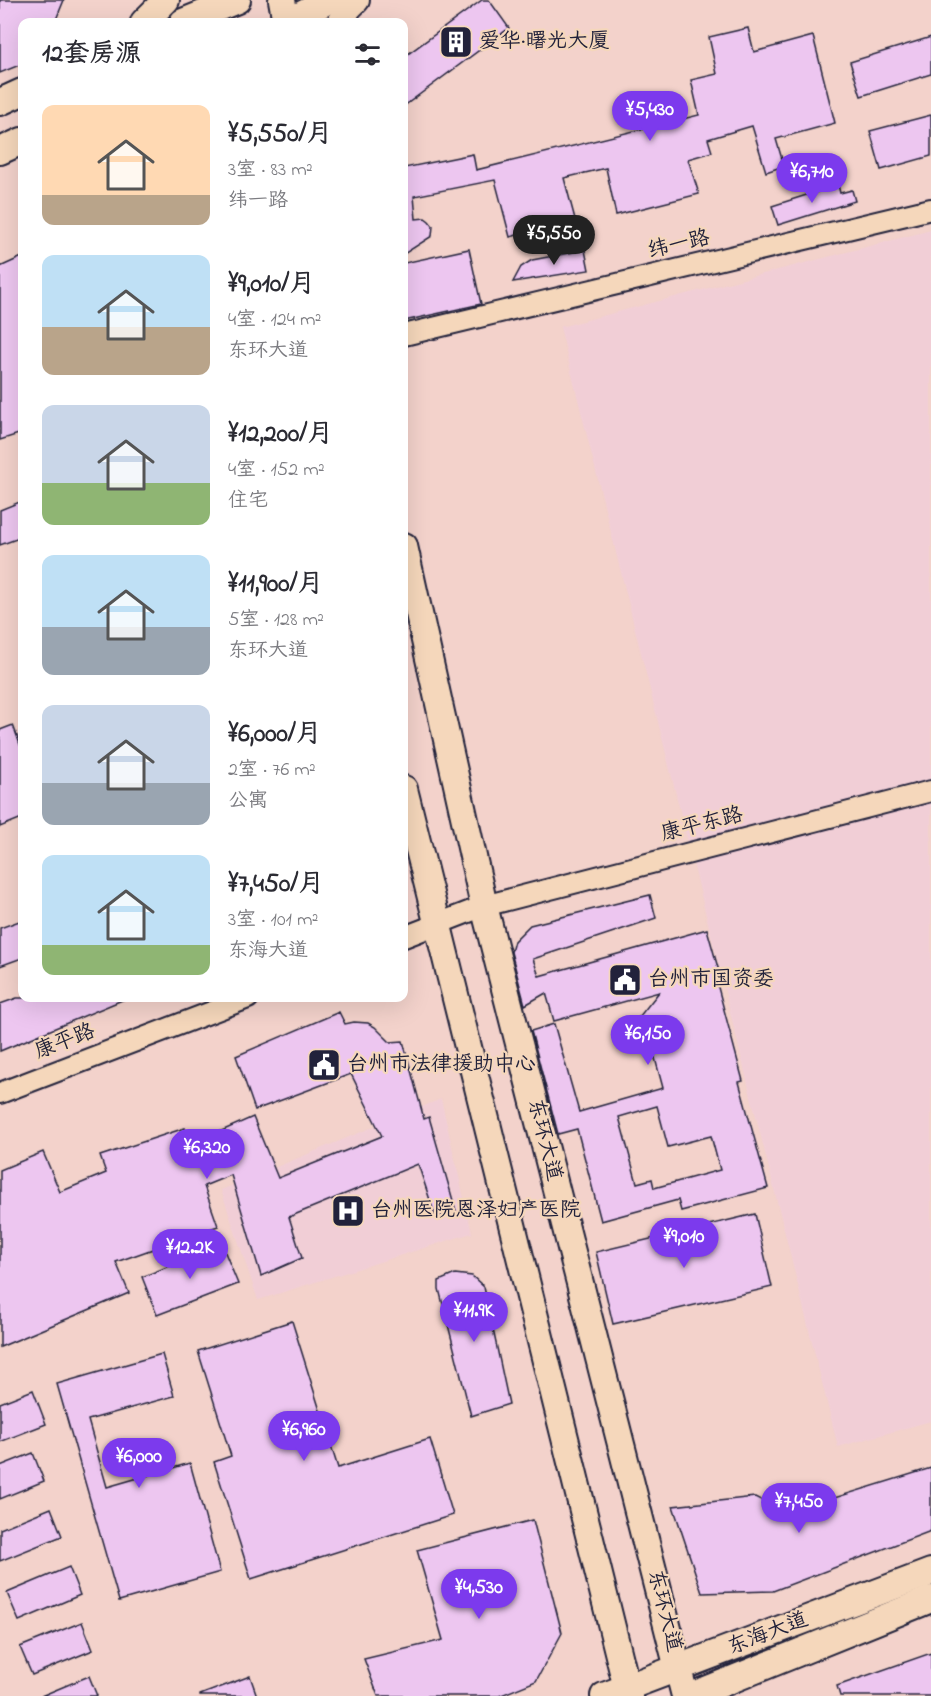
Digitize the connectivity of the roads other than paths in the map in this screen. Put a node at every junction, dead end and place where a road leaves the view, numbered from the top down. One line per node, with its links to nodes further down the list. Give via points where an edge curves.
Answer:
1 (166, 0): 6 (main road)
2 (282, 0): 8 (main road)
3 (329, 0): 9 (main road)
4 (356, 0): 10 (main road)
5 (221, 8): 7 (main road)
6 (148, 18)
7 (194, 18)
8 (286, 18)
9 (295, 18)
10 (344, 18)
11 (18, 94): 12 (main road)
12 (0, 102)
13 (18, 143): 14 (main road)
14 (0, 151)
15 (931, 209): 16 (street, 纬一路)
16 (408, 334)
17 (408, 564): 20 (main road, 东环大道)
18 (931, 791): 20 (street, 康平东路)
19 (408, 805): 21 (main road)
20 (484, 906): 21 (street); 27 (main road, 东环大道)
21 (437, 924): 22 (street); 28 (main road)
22 (408, 935)
23 (238, 1002): 24 (street, 康平路)
24 (0, 1093)
25 (931, 1572): 27 (main road, 东海大道)
26 (931, 1599): 30 (main road, 东海大道)
27 (678, 1668): 28 (main road, 东海大道); 29 (main road, 东环大道)
28 (620, 1693)
29 (685, 1696)
30 (691, 1696)

